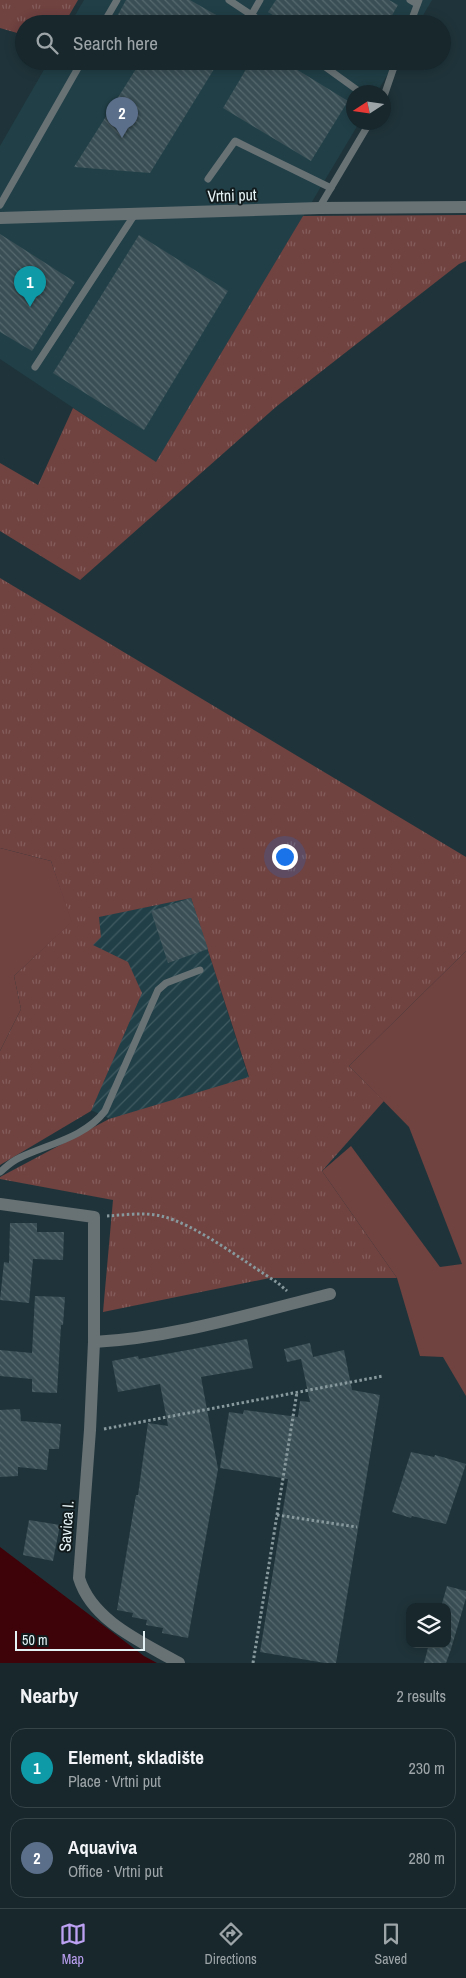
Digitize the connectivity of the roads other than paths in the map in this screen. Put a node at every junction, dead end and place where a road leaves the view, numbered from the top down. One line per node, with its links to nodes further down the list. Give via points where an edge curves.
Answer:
1 (117, 0): 7 (lane)
2 (229, 0): 6 (lane)
3 (260, 0): 6 (lane)
4 (410, 0): 5 (lane)
5 (418, 2): 8 (lane)
6 (252, 14)
7 (108, 15)
8 (413, 15)
9 (77, 70): 17 (lane)
10 (329, 70): 12 (lane)
11 (393, 70): 13 (lane)
12 (350, 85)
13 (388, 85)
14 (365, 130): 16 (lane)
15 (208, 178): 16 (lane, via 235,141)
16 (331, 188): 19 (lane)
17 (0, 205)
18 (466, 207): 19 (street, Vrtni put)
19 (319, 208): 20 (street, Vrtni put)
20 (135, 214): 21 (street, Vrtni put); 22 (lane)
21 (0, 218)
22 (35, 367)
23 (200, 970): 24 (lane, via 166,983 158,990 105,1111 96,1122 77,1134 17,1159)
24 (0, 1172)
25 (0, 1204): 27 (street, Savica I., via 94,1216)
26 (330, 1294): 27 (street, via 178,1330)
27 (94, 1342): 28 (street, Savica I., via 79,1578 83,1591 102,1615)
28 (179, 1663)

